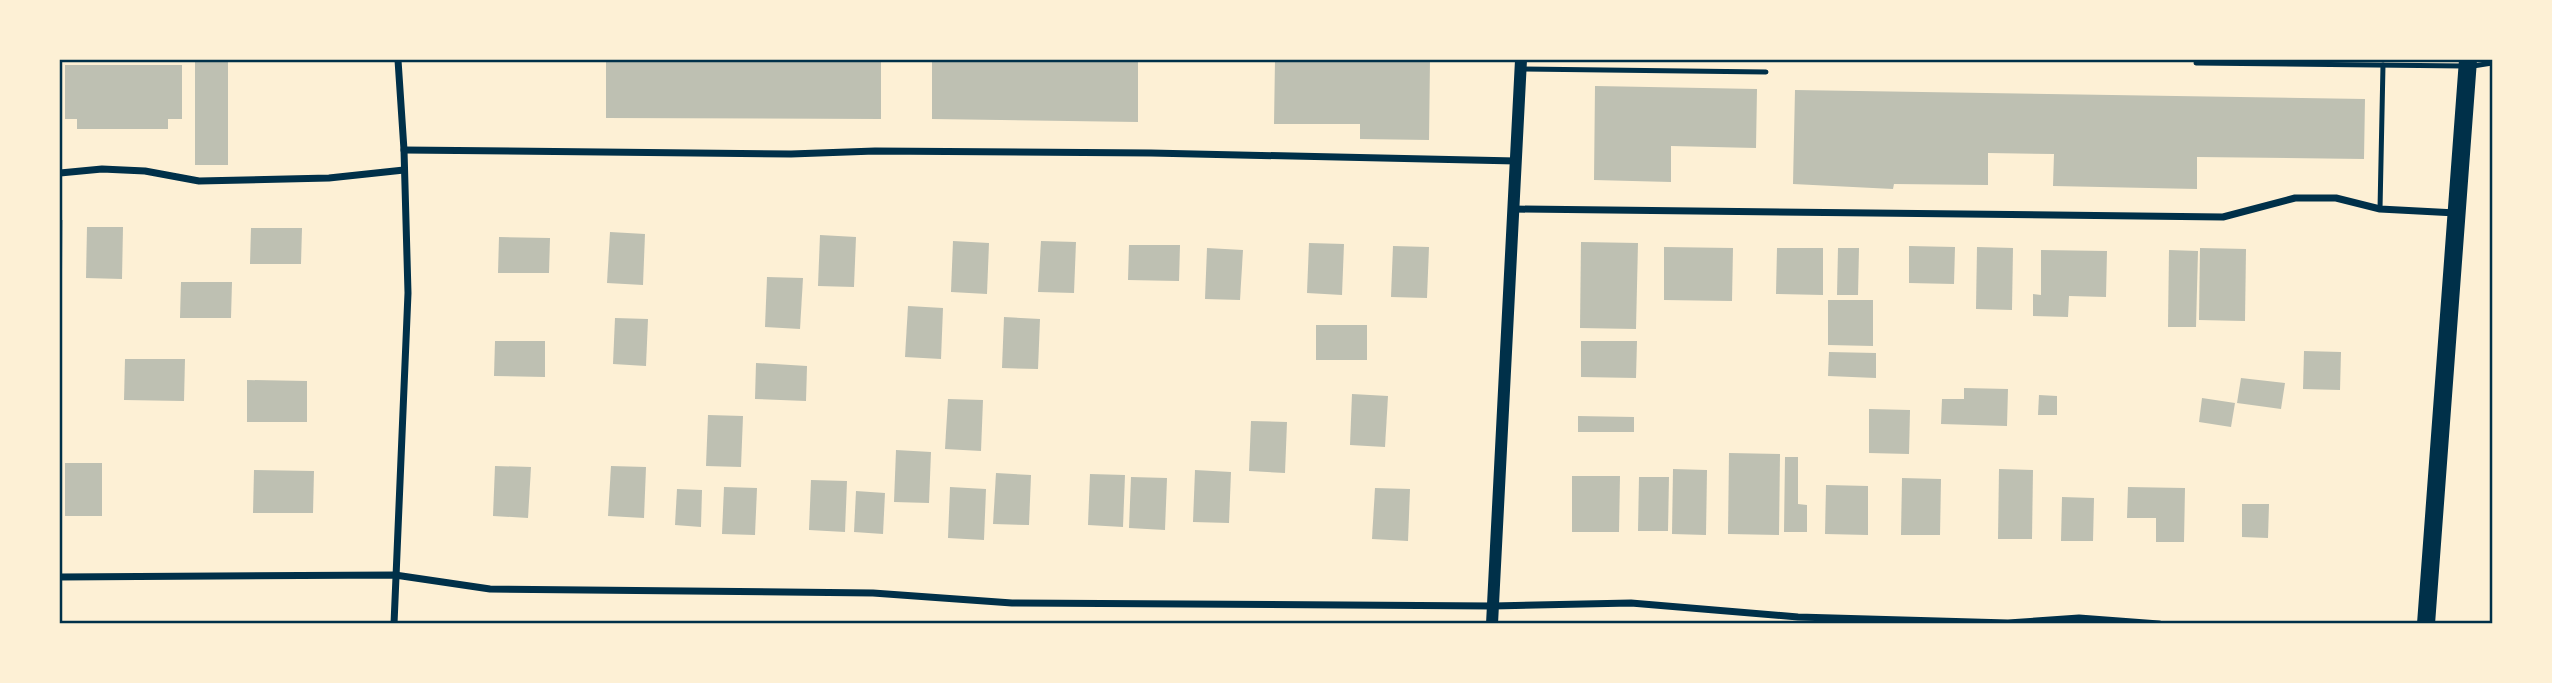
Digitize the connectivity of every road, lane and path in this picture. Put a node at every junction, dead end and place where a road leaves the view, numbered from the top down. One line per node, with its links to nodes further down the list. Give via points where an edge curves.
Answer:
1 (398, 60): 8 (street)
2 (2196, 63): 6 (lane)
3 (2468, 63): 4 (lane); 6 (lane); 14 (main road)
4 (2493, 63)
5 (1521, 64): 7 (lane); 9 (street)
6 (2383, 65): 13 (lane)
7 (1766, 72)
8 (404, 150): 9 (street, via 1124,153); 10 (street)
9 (1516, 161): 12 (street)
10 (404, 170): 11 (street, via 328,178 199,181 145,171); 15 (street, via 408,293)
11 (60, 173)
12 (1513, 209): 13 (street, via 2223,217 2295,198 2336,198); 17 (street)
13 (2381, 209): 14 (street)
14 (2456, 213): 21 (main road)
15 (395, 575): 16 (street); 17 (street, via 490,589 873,593 1012,603); 18 (street)
16 (60, 578)
17 (1493, 607): 19 (street); 20 (street, via 1631,603 1798,617 2008,623 2079,618)
18 (394, 624)
19 (1492, 624)
20 (2159, 624)
21 (2426, 624)

